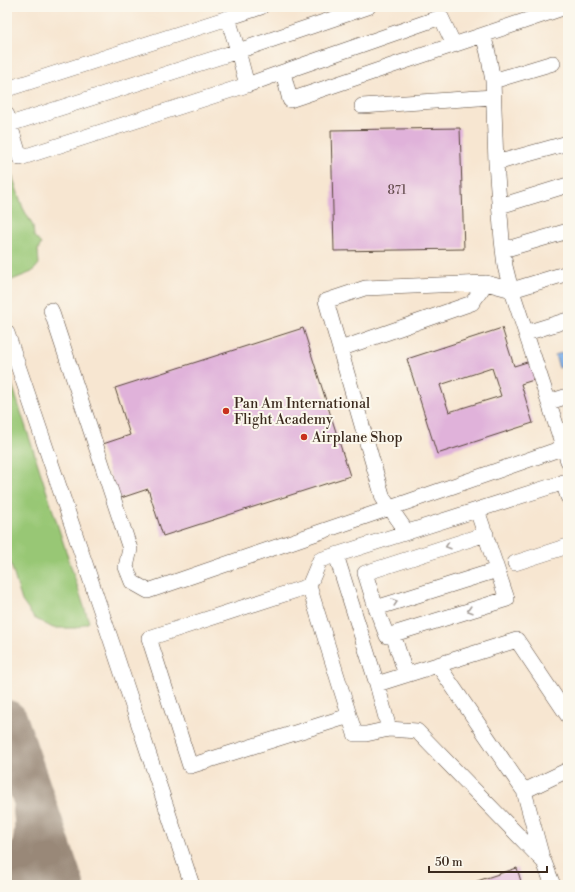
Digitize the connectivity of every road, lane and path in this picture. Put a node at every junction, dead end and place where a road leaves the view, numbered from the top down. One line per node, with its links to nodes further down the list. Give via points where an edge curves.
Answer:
1 (261, 7): 5 (lane)
2 (368, 7): 8 (lane)
3 (562, 7): 6 (lane)
4 (439, 12): 7 (lane); 10 (lane)
5 (228, 18): 8 (lane); 13 (lane)
6 (483, 35): 7 (lane); 11 (lane)
7 (454, 45): 10 (lane, via 290,100)
8 (238, 51): 12 (lane); 16 (lane)
9 (553, 63): 11 (lane)
10 (282, 72): 12 (lane)
11 (493, 81): 14 (lane)
12 (247, 85): 16 (lane, via 20,158)
13 (7, 89)
14 (493, 97): 15 (lane); 18 (lane)
15 (362, 106)
16 (8, 119)
17 (568, 143): 18 (lane)
18 (496, 163): 20 (lane)
19 (568, 186): 20 (lane)
20 (500, 206): 22 (lane)
21 (568, 231): 22 (lane)
22 (503, 250): 25 (lane)
23 (568, 273): 25 (lane)
24 (486, 282): 25 (lane); 30 (lane, via 472,303); 30 (lane, via 365,288 326,302)
25 (512, 290): 29 (lane)
26 (51, 310): 36 (lane, via 130,549 126,567 132,582 148,590)
27 (568, 320): 29 (lane)
28 (7, 333): 56 (lane)
29 (526, 333): 32 (lane)
30 (340, 348): 36 (lane, via 383,498)
31 (568, 396): 32 (lane)
32 (549, 402): 33 (lane)
33 (567, 451): 36 (lane)
34 (566, 481): 35 (lane); 37 (lane)
35 (568, 497)
36 (390, 508): 38 (lane)
37 (477, 510): 38 (lane); 39 (lane)
38 (407, 532): 41 (lane)
39 (486, 534): 43 (lane); 45 (lane, one-way to 45, via 365,573)
40 (568, 546): 42 (lane)
41 (336, 555): 44 (lane, via 320,560); 49 (lane)
42 (515, 563)
43 (497, 570): 45 (lane, one-way to 43); 46 (lane, one-way to 46, via 507,599)
44 (309, 586): 50 (lane); 50 (lane, via 149,638 190,766)
45 (376, 608): 46 (lane, via 386,636)
46 (393, 634): 48 (lane)
47 (438, 665): 48 (lane); 51 (lane, via 517,640); 54 (lane)
48 (406, 675): 49 (lane)
49 (377, 684): 52 (lane)
50 (349, 716): 52 (lane, via 355,734)
51 (568, 716)
52 (389, 729): 55 (lane, via 417,731)
53 (568, 770): 54 (lane)
54 (524, 791): 55 (lane)
55 (544, 862): 57 (lane)
56 (192, 885)
57 (554, 885)

